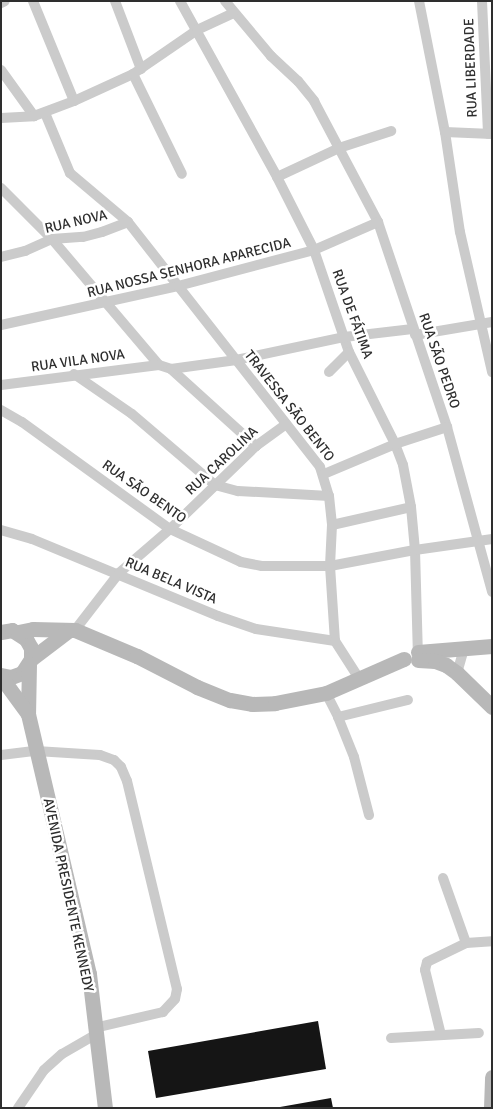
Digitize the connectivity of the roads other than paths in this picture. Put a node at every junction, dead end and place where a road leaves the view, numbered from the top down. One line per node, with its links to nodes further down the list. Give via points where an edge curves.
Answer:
1 (5, 1): 8 (street)
2 (33, 1): 13 (street)
3 (115, 1): 12 (street)
4 (180, 1): 10 (street, RUA DE FÁTIMA)
5 (225, 1): 9 (street, RUA SÃO PEDRO)
6 (419, 1): 18 (street)
7 (482, 1): 19 (street, RUA LIBERDADE)
8 (1, 3)
9 (233, 13): 10 (street); 20 (street, RUA SÃO PEDRO, via 314,101)
10 (197, 30): 12 (street); 22 (street, RUA DE FÁTIMA)
11 (1, 70): 15 (street)
12 (137, 72): 13 (street); 21 (street)
13 (74, 101): 14 (street)
14 (45, 113): 15 (street); 24 (street, TRAVESSA SÃO BENTO, via 70,173)
15 (34, 116): 16 (street)
16 (1, 118)
17 (391, 131): 20 (street)
18 (444, 132): 19 (street); 31 (street, via 460,232)
19 (490, 134)
20 (339, 148): 22 (street); 25 (street, RUA SÃO PEDRO)
21 (182, 174)
22 (278, 177): 27 (street, RUA DE FÁTIMA)
23 (1, 188): 26 (street)
24 (128, 222): 26 (street, RUA NOVA, via 83,237); 29 (street, TRAVESSA SÃO BENTO)
25 (378, 222): 27 (street, RUA NOSSA SENHORA APARECIDA); 33 (street, RUA SÃO PEDRO)
26 (52, 239): 28 (street, RUA NOVA); 30 (street)
27 (314, 250): 29 (street, RUA NOSSA SENHORA APARECIDA); 34 (street, RUA DE FÁTIMA)
28 (1, 257)
29 (178, 286): 30 (street, RUA NOSSA SENHORA APARECIDA); 36 (street, TRAVESSA SÃO BENTO)
30 (108, 303): 32 (street, RUA NOSSA SENHORA APARECIDA); 37 (street)
31 (486, 323): 33 (street); 40 (street)
32 (1, 325)
33 (414, 332): 34 (street); 45 (street, RUA SÃO PEDRO)
34 (344, 337): 35 (street, RUA DE FÁTIMA); 36 (street)
35 (349, 352): 39 (street); 46 (street, RUA DE FÁTIMA)
36 (236, 360): 38 (street); 44 (street, TRAVESSA SÃO BENTO)
37 (159, 365): 38 (street); 41 (street, RUA VILA NOVA)
38 (171, 369): 47 (street)
39 (328, 372)
40 (492, 372)
41 (74, 374): 42 (street, RUA VILA NOVA); 49 (street, via 132,414)
42 (1, 385)
43 (1, 410): 53 (street, RUA SÃO BENTO, via 30,427)
44 (286, 424): 47 (street, RUA CAROLINA); 48 (street, TRAVESSA SÃO BENTO)
45 (447, 427): 46 (street); 56 (street, RUA SÃO PEDRO)
46 (395, 444): 48 (street); 51 (street, RUA DE FÁTIMA, via 403,465)
47 (256, 446): 49 (street, RUA CAROLINA)
48 (324, 474): 50 (street, TRAVESSA SÃO BENTO)
49 (215, 486): 50 (street, via 238,491); 53 (street, RUA CAROLINA)
50 (329, 496): 52 (street, TRAVESSA SÃO BENTO)
51 (411, 507): 52 (street); 57 (street, RUA DE FÁTIMA)
52 (332, 525): 58 (street, TRAVESSA SÃO BENTO)
53 (170, 529): 58 (street, RUA SÃO BENTO, via 241,562 262,566); 59 (street, RUA CAROLINA)
54 (1, 530): 59 (street, RUA BELA VISTA)
55 (492, 539): 56 (street, RUA SÃO BENTO)
56 (479, 540): 57 (street, RUA SÃO BENTO); 60 (street, RUA SÃO PEDRO)
57 (415, 550): 58 (street, RUA SÃO BENTO); 67 (street, RUA DE FÁTIMA)
58 (330, 566): 64 (street, TRAVESSA SÃO BENTO)
59 (119, 573): 61 (street, RUA CAROLINA); 64 (street, RUA BELA VISTA, via 256,629)
60 (492, 592)
61 (72, 630): 63 (main road); 68 (main road, AVENIDA PRESIDENTE KENNEDY); 72 (main road, via 230,700 252,704 275,703)
62 (1, 632): 63 (main road)
63 (18, 632): 68 (main road, AVENIDA PRESIDENTE KENNEDY, via 31,648)
64 (335, 641): 71 (street)
65 (492, 646): 66 (main road)
66 (464, 648): 67 (main road); 69 (street)
67 (413, 657): 69 (main road, via 435,661); 71 (main road)
68 (30, 661): 70 (main road, AVENIDA PRESIDENTE KENNEDY, via 22,673); 75 (main road, AVENIDA PRESIDENTE KENNEDY)
69 (457, 673): 74 (main road)
70 (1, 676): 75 (main road, AVENIDA PRESIDENTE KENNEDY)
71 (360, 680): 72 (main road)
72 (326, 693): 76 (street)
73 (408, 700): 76 (street)
74 (492, 707)
75 (28, 714): 77 (main road, AVENIDA PRESIDENTE KENNEDY)
76 (338, 717): 79 (street, via 354,758)
77 (36, 751): 78 (street); 83 (main road, AVENIDA PRESIDENTE KENNEDY, via 89,974); 83 (street, via 100,755 114,760 121,768 127,781 177,989 175,999 162,1012)
78 (1, 755)
79 (369, 815)
80 (443, 878): 82 (street)
81 (492, 941): 82 (street)
82 (466, 943): 85 (street, via 425,965)
83 (94, 1032): 88 (street, via 44,1070); 89 (main road, AVENIDA PRESIDENTE KENNEDY)
84 (479, 1033): 85 (street)
85 (441, 1034): 86 (street)
86 (391, 1038)
87 (492, 1077): 90 (main road)
88 (18, 1108)
89 (105, 1108)
90 (491, 1108)

